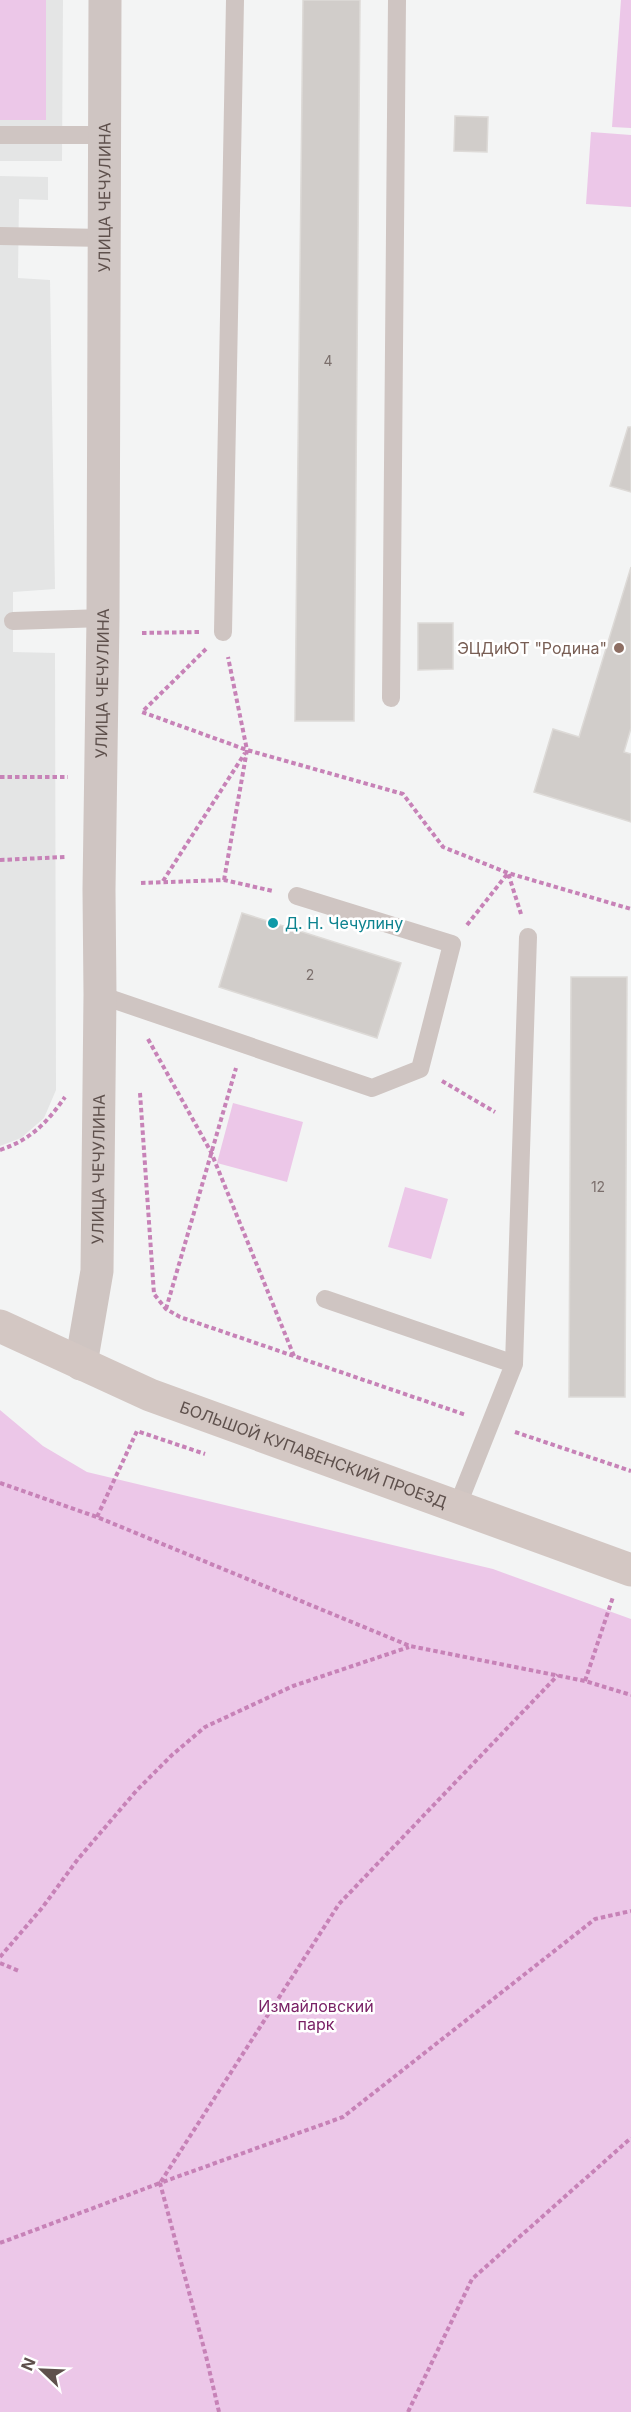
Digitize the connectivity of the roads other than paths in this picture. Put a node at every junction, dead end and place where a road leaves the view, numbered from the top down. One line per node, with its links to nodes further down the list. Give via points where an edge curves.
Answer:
1 (105, 0): 5 (street, УЛИЦА ЧЕЧУЛИНА)
2 (235, 0): 10 (lane)
3 (397, 0): 11 (lane)
4 (0, 135): 5 (lane)
5 (105, 135): 7 (street, УЛИЦА ЧЕЧУЛИНА)
6 (0, 236): 7 (lane)
7 (104, 238): 8 (street, УЛИЦА ЧЕЧУЛИНА)
8 (103, 618): 9 (lane); 14 (street, УЛИЦА ЧЕЧУЛИНА)
9 (13, 621)
10 (224, 632)
11 (391, 698)
12 (297, 896): 14 (lane, via 452,944 420,1069 372,1088)
13 (528, 937): 18 (lane)
14 (100, 995): 17 (street, УЛИЦА ЧЕЧУЛИНА, via 98,1271)
15 (325, 1299): 18 (lane)
16 (0, 1326): 17 (main road, БОЛЬШОЙ КУПАВЕНСКИЙ ПРОЕЗД)
17 (81, 1364): 19 (main road, БОЛЬШОЙ КУПАВЕНСКИЙ ПРОЕЗД, via 150,1395)
18 (513, 1364): 19 (lane)
19 (457, 1507): 20 (main road, БОЛЬШОЙ КУПАВЕНСКИЙ ПРОЕЗД)
20 (626, 1575)

